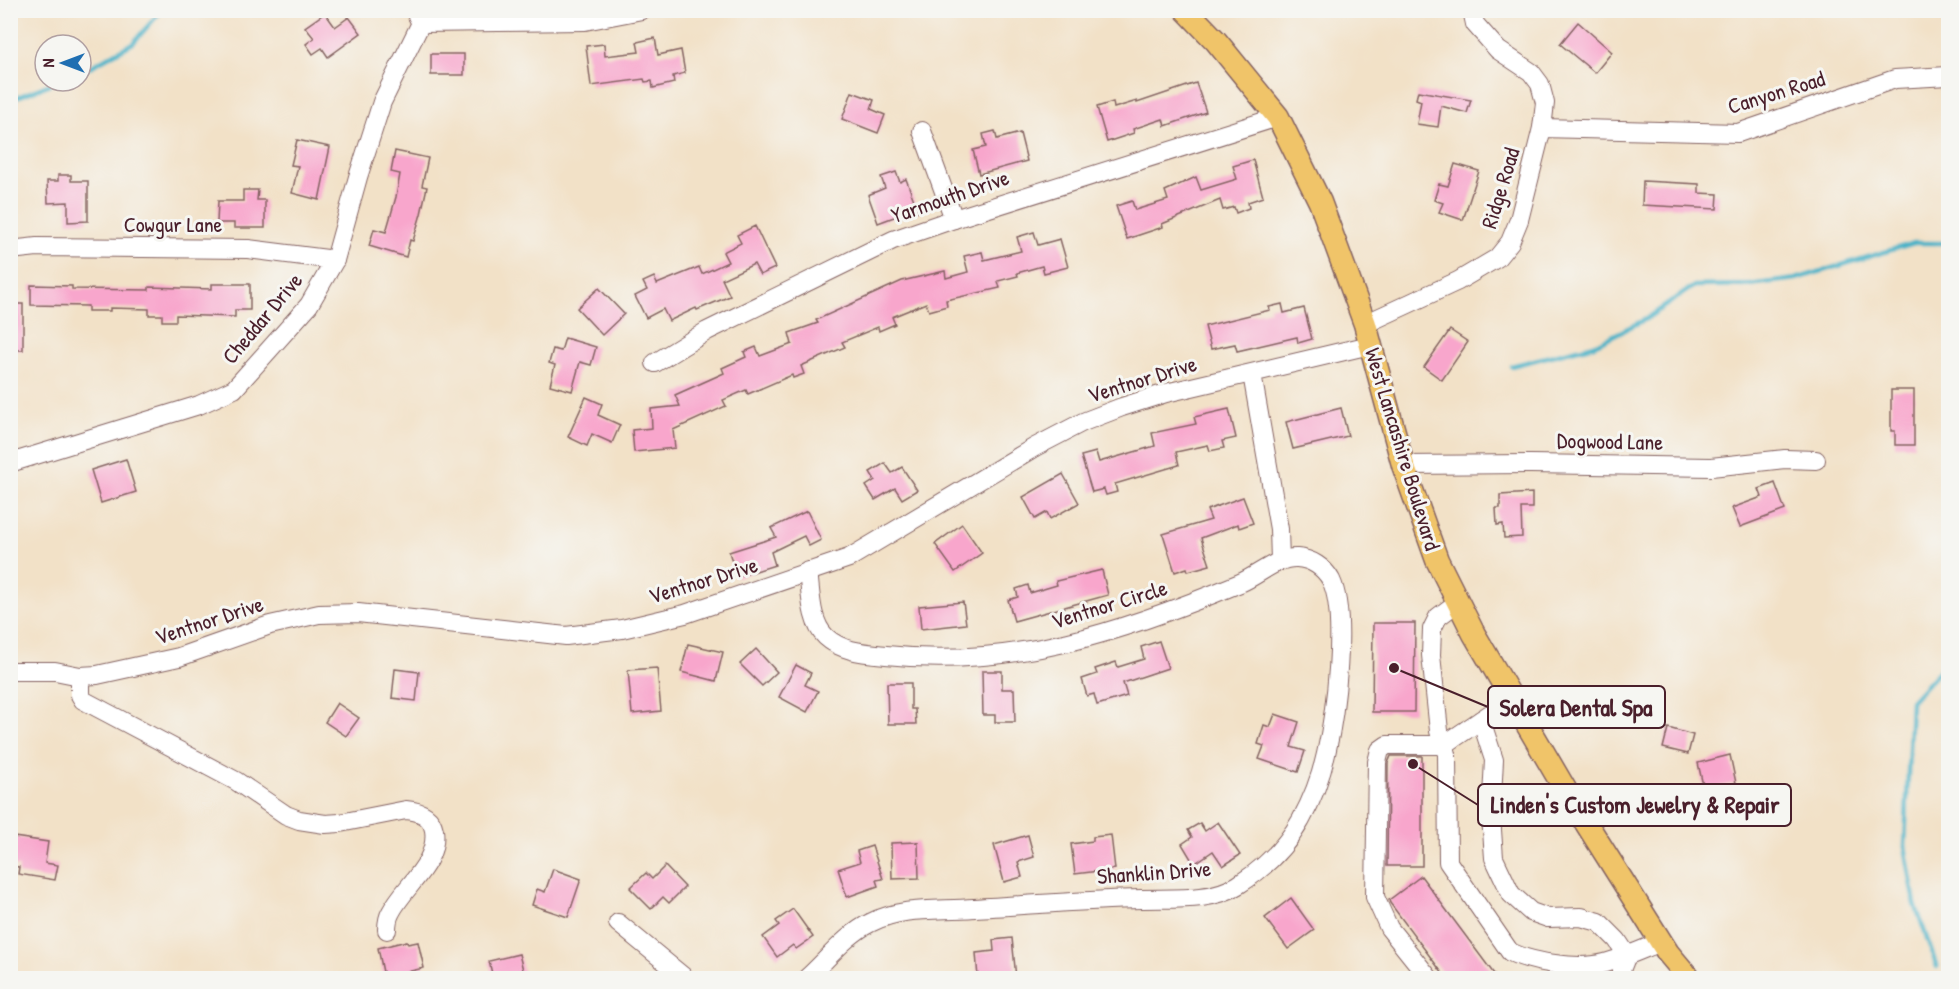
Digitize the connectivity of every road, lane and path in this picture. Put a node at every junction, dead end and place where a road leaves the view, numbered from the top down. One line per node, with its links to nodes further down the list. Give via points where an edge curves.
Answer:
1 (642, 10): 4 (street, via 585,21)
2 (1186, 10): 6 (main road, West Lancashire Boulevard)
3 (1472, 10): 7 (street, Ridge Road, via 1475,24 1486,38 1531,72 1540,84 1545,103)
4 (417, 17): 11 (street, Cheddar Drive, via 382,102)
5 (1948, 76): 7 (street, Canyon Road, via 1895,79 1738,133)
6 (1278, 117): 9 (street, Yarmouth Drive); 12 (main road, West Lancashire Boulevard, via 1320,202)
7 (1542, 128): 12 (street, Ridge Road, via 1519,220 1510,242 1497,258)
8 (922, 131): 9 (street)
9 (954, 219): 13 (street, Yarmouth Drive, via 893,240 707,331)
10 (10, 250): 11 (street, Cowgur Lane, via 248,249)
11 (335, 260): 16 (street, Cheddar Drive, via 309,305 234,389 199,405)
12 (1368, 334): 14 (street, Ventnor Drive); 17 (main road, West Lancashire Boulevard)
13 (655, 363)
14 (1252, 374): 18 (street, via 1280,529); 19 (street, Ventnor Drive, via 1166,393 1083,422 849,558)
15 (1816, 460): 17 (street, Dogwood Lane, via 1785,459 1711,467)
16 (10, 463)
17 (1403, 465): 20 (main road, West Lancashire Boulevard, via 1433,550)
18 (1280, 560): 19 (street, Ventnor Circle, via 1255,577 1117,630 1035,650 955,657 906,657 836,645 818,627); 31 (street, Shanklin Drive, via 1297,558 1323,569 1332,581 1339,619 1335,699 1326,757 1300,822 1266,866 1235,887 1198,897 897,912 857,930)
19 (808, 571): 22 (street, Ventnor Drive, via 685,614 622,629 566,636 358,613 319,614 270,625 179,657)
20 (1458, 602): 23 (main road, West Lancashire Boulevard); 25 (street, via 1438,617 1432,629 1431,654)
21 (10, 671): 22 (street, Ventnor Drive, via 55,671)
22 (81, 676): 27 (street, via 83,700 236,781 286,815 325,824 406,810 425,814 432,823 434,844 429,859 391,910)
23 (1512, 699): 24 (street); 28 (main road, West Lancashire Boulevard)
24 (1481, 720): 25 (street); 29 (street, via 1494,760 1494,858 1511,894 1531,912 1548,918 1581,917 1599,922)
25 (1444, 745): 29 (street, via 1448,862 1510,952 1563,965 1603,963); 32 (street, via 1387,745 1380,750 1377,762 1375,897 1389,928)
26 (618, 923): 30 (street)
27 (387, 930)
28 (1661, 942): 29 (street); 34 (main road, West Lancashire Boulevard)
29 (1627, 955): 33 (street)
30 (685, 978)
31 (807, 978)
32 (1429, 978)
33 (1621, 978)
34 (1689, 978)

